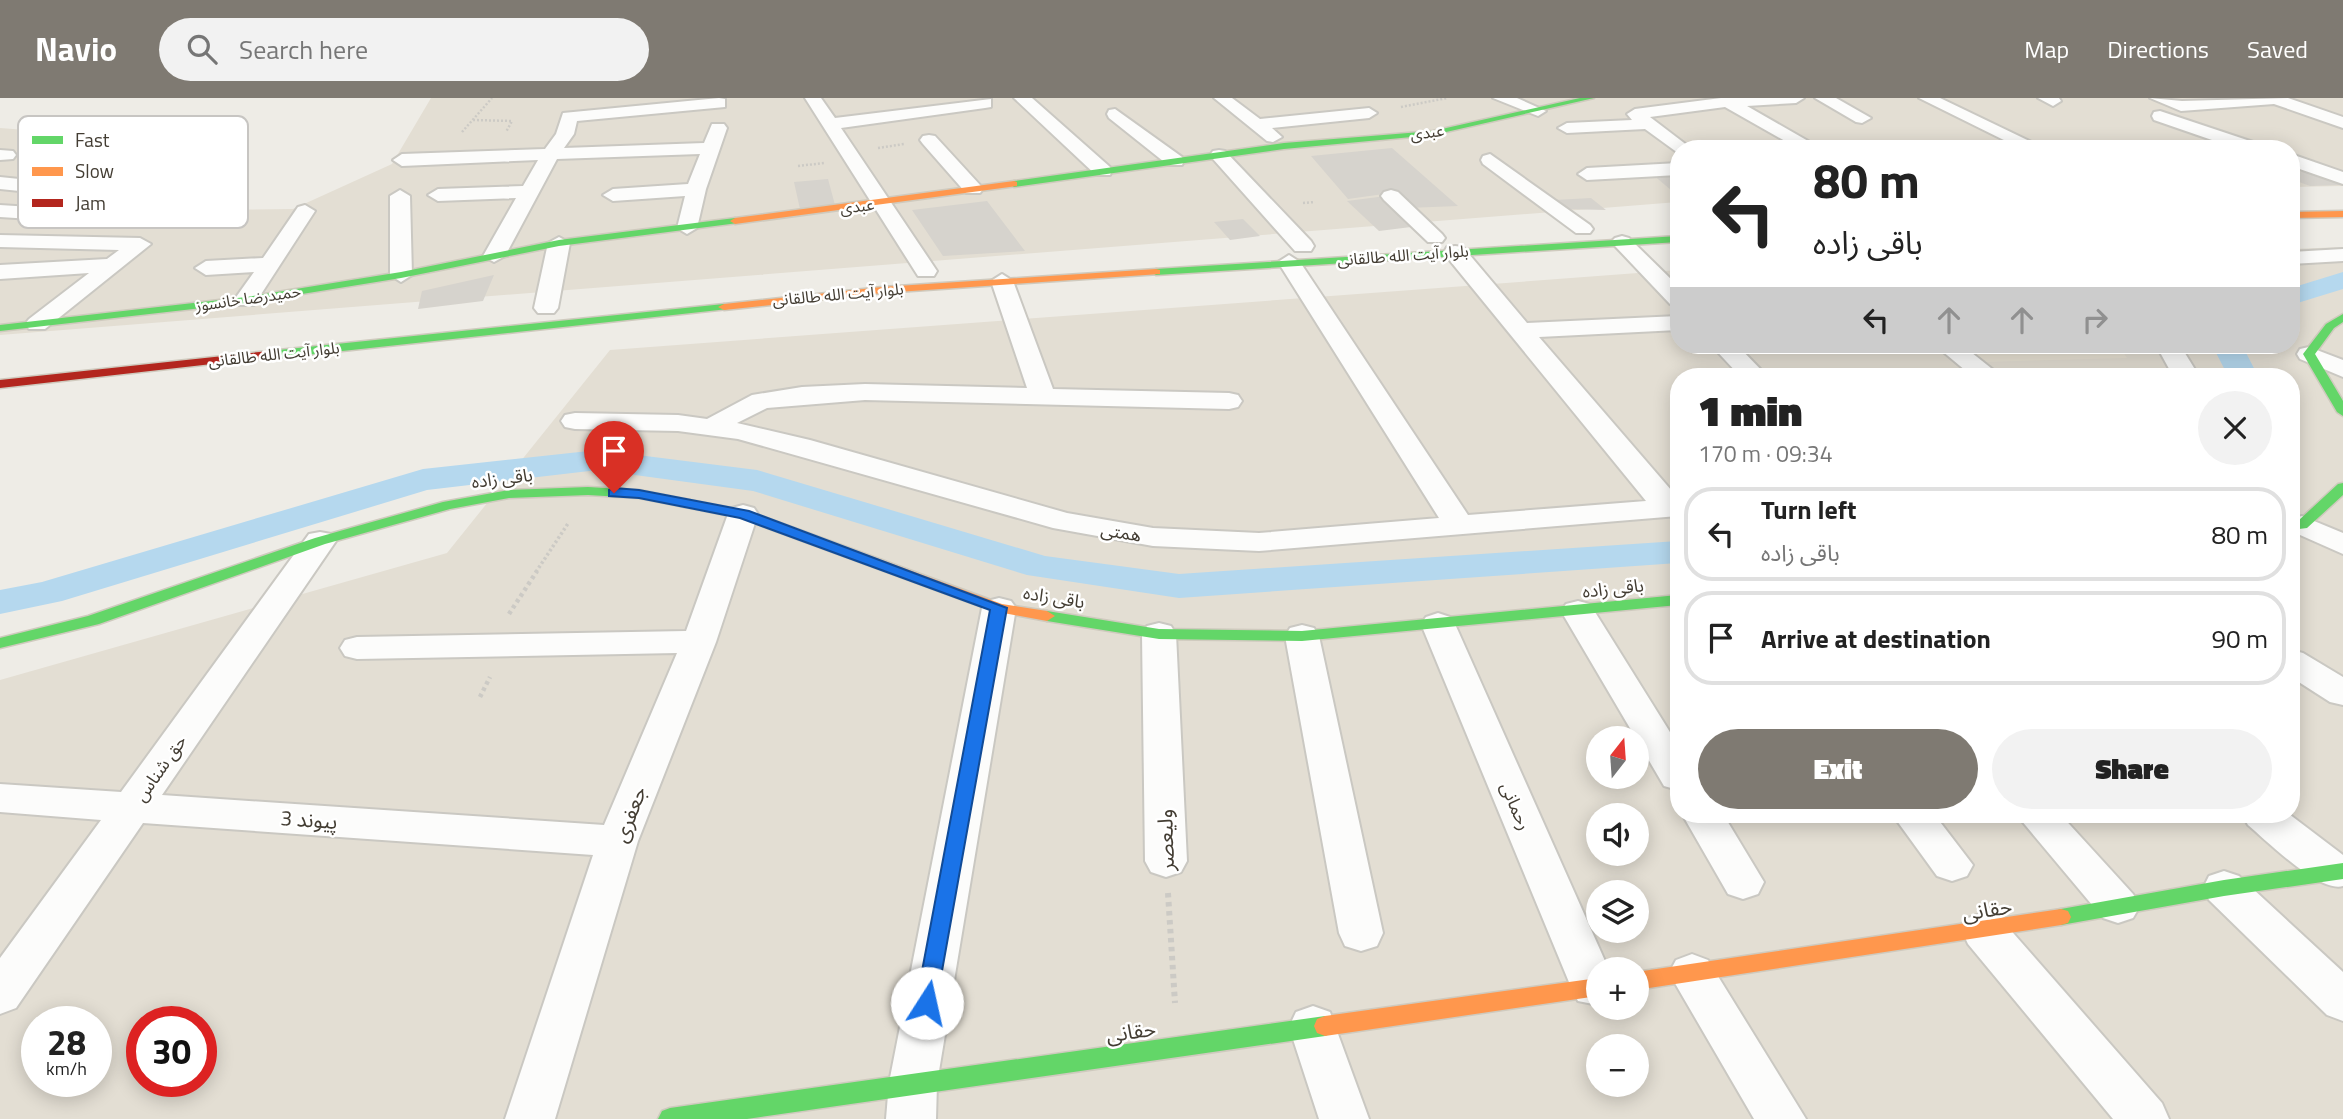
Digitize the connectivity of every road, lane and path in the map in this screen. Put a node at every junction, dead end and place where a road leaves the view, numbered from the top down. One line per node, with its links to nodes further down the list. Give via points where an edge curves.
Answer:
1 (492, 98): 29 (path)
2 (813, 98): 25 (street)
3 (1222, 98): 23 (street)
4 (1447, 98): 17 (path)
5 (1501, 98): 18 (street)
6 (1590, 98): 18 (street, عبدی)
7 (1796, 98): 13 (street)
8 (1823, 98): 21 (street)
9 (1927, 98): 33 (street)
10 (1024, 99): 11 (street); 45 (street)
11 (1046, 99)
12 (718, 100): 14 (street); 36 (street, via 719,125)
13 (1728, 102): 26 (street, via 1635,114); 32 (street)
14 (657, 103): 38 (street, via 591,114 564,111 565,134)
15 (985, 103): 25 (street)
16 (2159, 107): 24 (street, via 2274,99); 34 (street)
17 (1390, 110)
18 (1538, 111): 35 (street, عبدی, via 1433,133)
19 (1369, 113): 23 (street)
20 (1115, 114): 42 (street)
21 (1862, 118)
22 (1224, 119): 23 (street)
23 (1252, 120): 35 (street)
24 (2343, 123)
25 (830, 124): 37 (street)
26 (1651, 125): 27 (street); 28 (street); 31 (street)
27 (1691, 125)
28 (1567, 128)
29 (462, 132)
30 (929, 140): 37 (path); 51 (street)
31 (1671, 140)
32 (1797, 140)
33 (2019, 140)
34 (2235, 140)
35 (1284, 146): 39 (street, عبدی)
36 (711, 148): 38 (street); 50 (street)
37 (848, 152): 59 (street)
38 (551, 153): 40 (street); 52 (street)
39 (1219, 155): 42 (street, عبدی); 74 (street)
40 (402, 160)
41 (1490, 160): 68 (street)
42 (1175, 161): 45 (street, عبدی)
43 (2300, 163): 47 (street)
44 (1670, 169): 46 (street)
45 (1103, 172): 51 (street, عبدی)
46 (1587, 174)
47 (2343, 178)
48 (0, 183): 49 (street)
49 (18, 185)
50 (696, 189): 54 (street); 67 (street)
51 (973, 189): 59 (street, عبدی)
52 (529, 192): 53 (street); 75 (street)
53 (438, 195)
54 (613, 195)
55 (400, 196): 85 (street)
56 (1391, 196): 73 (street)
57 (2339, 196): 58 (street)
58 (2300, 202)
59 (880, 203): 67 (street, عبدی); 83 (street)
60 (0, 211): 62 (street)
61 (305, 211): 80 (street)
62 (18, 212)
63 (2300, 216): 64 (street)
64 (2341, 223): 66 (street)
65 (1670, 224): 68 (street, بلوار آیت الله طالقانی)
66 (2300, 225)
67 (687, 228): 72 (street, عبدی)
68 (1583, 229): 73 (street, بلوار آیت الله طالقانی)
69 (1670, 239): 71 (street, بلوار آیت الله طالقانی)
70 (0, 241): 81 (street, via 140,244)
71 (1622, 242): 73 (street, بلوار آیت الله طالقانی); 88 (street)
72 (559, 243): 75 (street, عبدی); 90 (street)
73 (1445, 245): 74 (street, بلوار آیت الله طالقانی); 74 (street, بلوار آیت الله طالقانی); 95 (street)
74 (1296, 254): 76 (street, بلوار آیت الله طالقانی); 86 (street, بلوار آیت الله طالقانی); 116 (street)
75 (494, 256): 85 (street, حمیدرضا خانسوز)
76 (1137, 256)
77 (2343, 256): 78 (street)
78 (2300, 258)
79 (1084, 260): 83 (street, بلوار آیت الله طالقانی)
80 (270, 264): 82 (street); 89 (street)
81 (112, 265): 84 (street); 92 (street)
82 (206, 268)
83 (926, 271): 87 (street, بلوار آیت الله طالقانی)
84 (0, 272)
85 (401, 275): 89 (street, حمیدرضا خانسوز)
86 (1002, 281): 104 (street, بلوار آیت الله طالقانی, via 745,302); 105 (street)
87 (770, 285)
88 (1670, 291)
89 (246, 300): 92 (street, حمیدرضا خانسوز)
90 (546, 308)
91 (1670, 323): 95 (street)
92 (37, 324): 94 (street, حمیدرضا خانسوز)
93 (2339, 325): 99 (street)
94 (0, 327)
95 (1521, 331): 112 (street)
96 (329, 332): 100 (street, بلوار آیت الله طالقانی)
97 (1732, 354): 101 (street)
98 (1959, 354): 102 (street)
99 (2309, 354): 103 (street); 107 (street)
100 (0, 368)
101 (1746, 368)
102 (1978, 368)
103 (2343, 369)
104 (0, 384)
105 (1043, 397): 106 (street); 109 (street, via 866,392 802,395 761,401)
106 (1229, 401)
107 (2343, 412)
108 (575, 421): 109 (street, همتی)
109 (711, 428): 116 (street, همتی, via 800,446 1064,522 1153,537 1259,542)
110 (2343, 487): 115 (street)
111 (588, 491): 114 (street, باقی زاده, via 639,494); 118 (street, باقی زاده, via 509,494 448,505); 128 (path)
112 (1670, 504)
113 (1670, 507): 116 (street, همتی)
114 (743, 514): 121 (street, باقی زاده); 126 (street, جعفری)
115 (2300, 523)
116 (1459, 525)
117 (2300, 526): 119 (street)
118 (320, 541): 127 (street, باقی زاده, via 93,620); 134 (street, حق شناس)
119 (2343, 545)
120 (1670, 601): 122 (street, باقی زاده)
121 (999, 608): 124 (street, باقی زاده); 156 (street)
122 (1578, 611): 123 (street, باقی زاده); 132 (street)
123 (1438, 624): 125 (street, باقی زاده); 148 (street, رحمانی)
124 (1159, 634): 125 (street, باقی زاده); 140 (street, ولیعصر)
125 (1302, 636): 147 (street)
126 (699, 642): 128 (street); 139 (street, جعفری)
127 (0, 643)
128 (489, 646): 129 (street)
129 (357, 648)
130 (2300, 667): 131 (street)
131 (2343, 693)
132 (1670, 763)
133 (0, 798): 134 (street, پیوند 3)
134 (133, 807): 139 (street, پیوند 3); 152 (street, حق شناس)
135 (1707, 823): 143 (street)
136 (1919, 823): 141 (street)
137 (2044, 823): 145 (street)
138 (2274, 823): 142 (street)
139 (618, 841): 157 (street, جعفری)
140 (1166, 861): 155 (path, ولیعصر)
141 (1952, 864)
142 (2339, 872): 144 (street, حقانی)
143 (1743, 882)
144 (2224, 888): 145 (street, حقانی); 153 (street)
145 (2118, 906): 146 (street, حقانی)
146 (1984, 932): 149 (street, حقانی); 161 (street)
147 (1361, 933)
148 (1586, 964)
149 (1692, 973): 150 (street, حقانی); 160 (street)
150 (1649, 979)
151 (1586, 988): 154 (street, حقانی)
152 (0, 994)
153 (2343, 1001)
154 (1313, 1027): 155 (street, حقانی); 159 (street)
155 (1178, 1046): 156 (street, حقانی)
156 (912, 1101): 158 (street, حقانی)
157 (530, 1119)
158 (670, 1119)
159 (1344, 1119)
160 (1781, 1119)
161 (2144, 1119)

